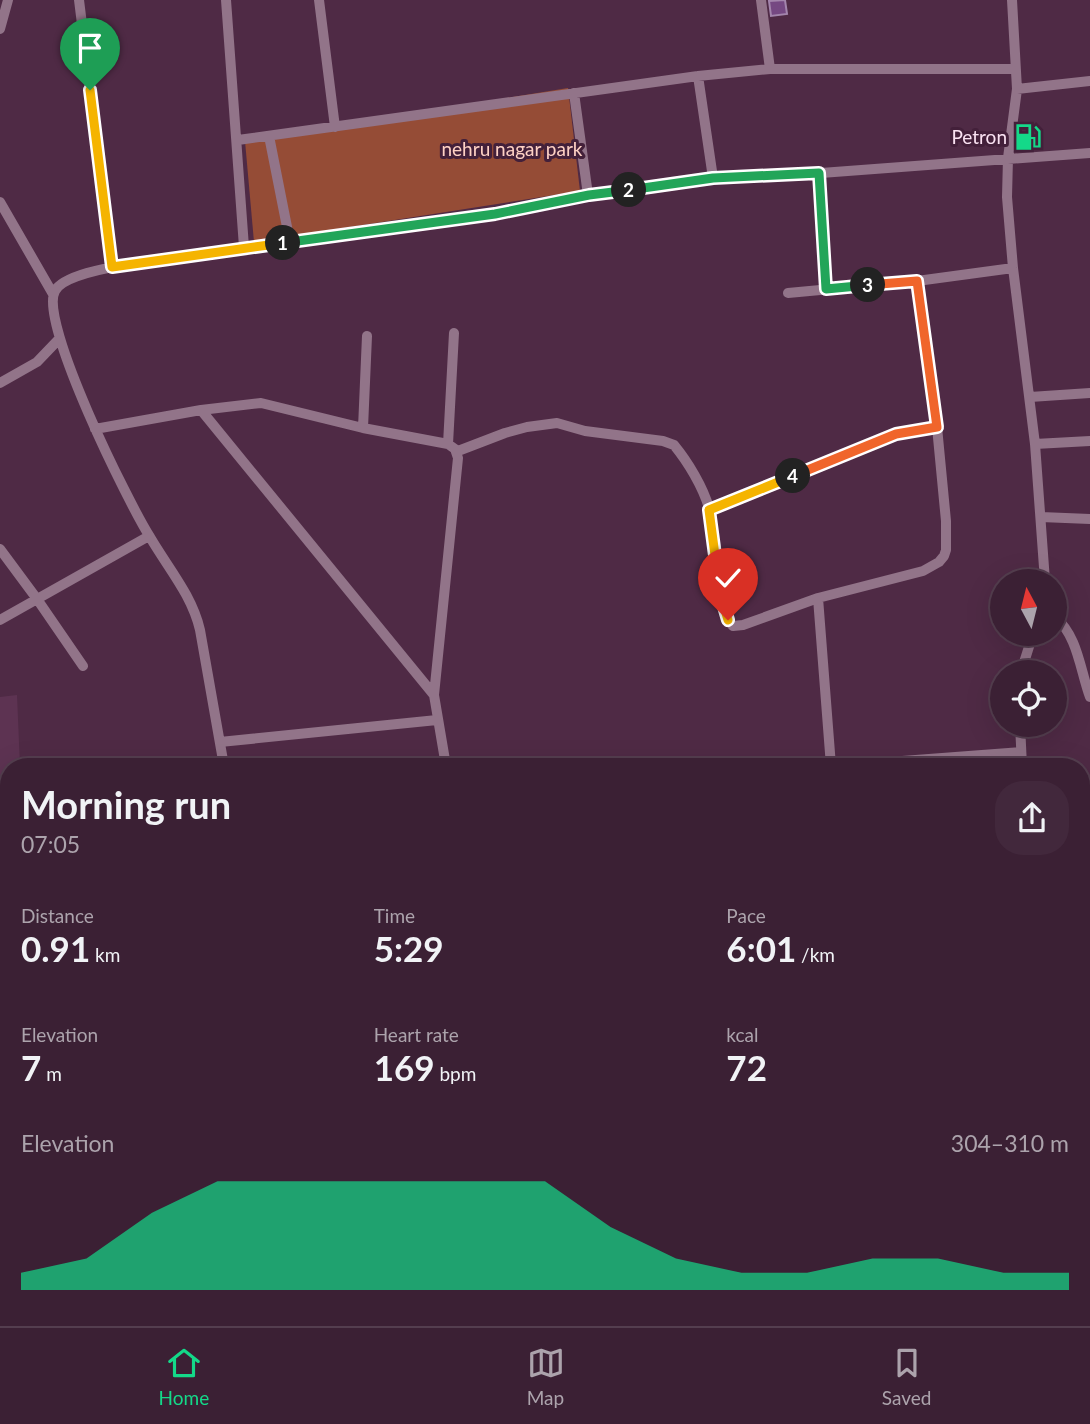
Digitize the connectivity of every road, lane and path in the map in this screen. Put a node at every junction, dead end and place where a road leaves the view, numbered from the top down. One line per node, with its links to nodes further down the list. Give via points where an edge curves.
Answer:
1 (8, 0): 7 (street)
2 (79, 0): 25 (street)
3 (226, 0): 16 (street)
4 (319, 0): 14 (street)
5 (761, 0): 8 (street)
6 (1012, 0): 9 (street)
7 (0, 29)
8 (770, 69): 9 (street); 10 (street)
9 (1016, 69): 12 (street)
10 (698, 76): 13 (street); 20 (street)
11 (1090, 81): 12 (street)
12 (1017, 89): 18 (street)
13 (573, 93): 14 (street); 21 (street)
14 (335, 127): 15 (street)
15 (269, 136): 16 (street); 23 (street)
16 (238, 140): 24 (street)
17 (1090, 153): 18 (street)
18 (1008, 158): 19 (street); 26 (street)
19 (819, 173): 20 (street); 28 (street)
20 (713, 178): 21 (street)
21 (589, 195): 23 (street, via 495,214)
22 (0, 202): 30 (street)
23 (290, 242): 24 (street)
24 (244, 247): 25 (street)
25 (112, 267): 30 (street, via 74,278)
26 (1013, 268): 27 (street); 36 (street)
27 (917, 281): 28 (street); 38 (street)
28 (826, 289): 29 (street)
29 (788, 293)
30 (53, 294): 33 (street)
31 (454, 333): 43 (street)
32 (367, 336): 39 (street)
33 (60, 338): 34 (street, via 37,362); 40 (street)
34 (0, 383)
35 (1090, 393): 36 (street)
36 (1030, 397): 42 (street)
37 (201, 410): 39 (street, via 268,404); 40 (street); 56 (street)
38 (937, 427): 45 (street, via 881,439); 51 (street, via 946,521 944,556 923,571)
39 (363, 428): 43 (street)
40 (95, 429): 48 (street)
41 (1090, 441): 42 (street)
42 (1035, 443): 46 (street)
43 (447, 444): 44 (street)
44 (458, 451): 45 (street, via 516,430 557,423 670,443 699,485); 56 (street)
45 (709, 510): 51 (street, via 720,593 733,626)
46 (1041, 517): 47 (street); 50 (street)
47 (1090, 519)
48 (149, 536): 52 (street); 60 (street, via 194,608)
49 (0, 549): 52 (street)
50 (1044, 569)
51 (818, 598): 64 (street)
52 (37, 599): 53 (street); 55 (street)
53 (0, 621)
54 (1068, 630): 57 (street)
55 (83, 666)
56 (434, 695): 58 (street)
57 (1090, 696)
58 (437, 720): 60 (street); 63 (street)
59 (1020, 737): 61 (street)
60 (220, 742): 62 (street)
61 (1020, 752): 65 (street); 66 (street)
62 (223, 758)
63 (444, 758)
64 (833, 758)
65 (940, 758)
66 (1021, 758)

